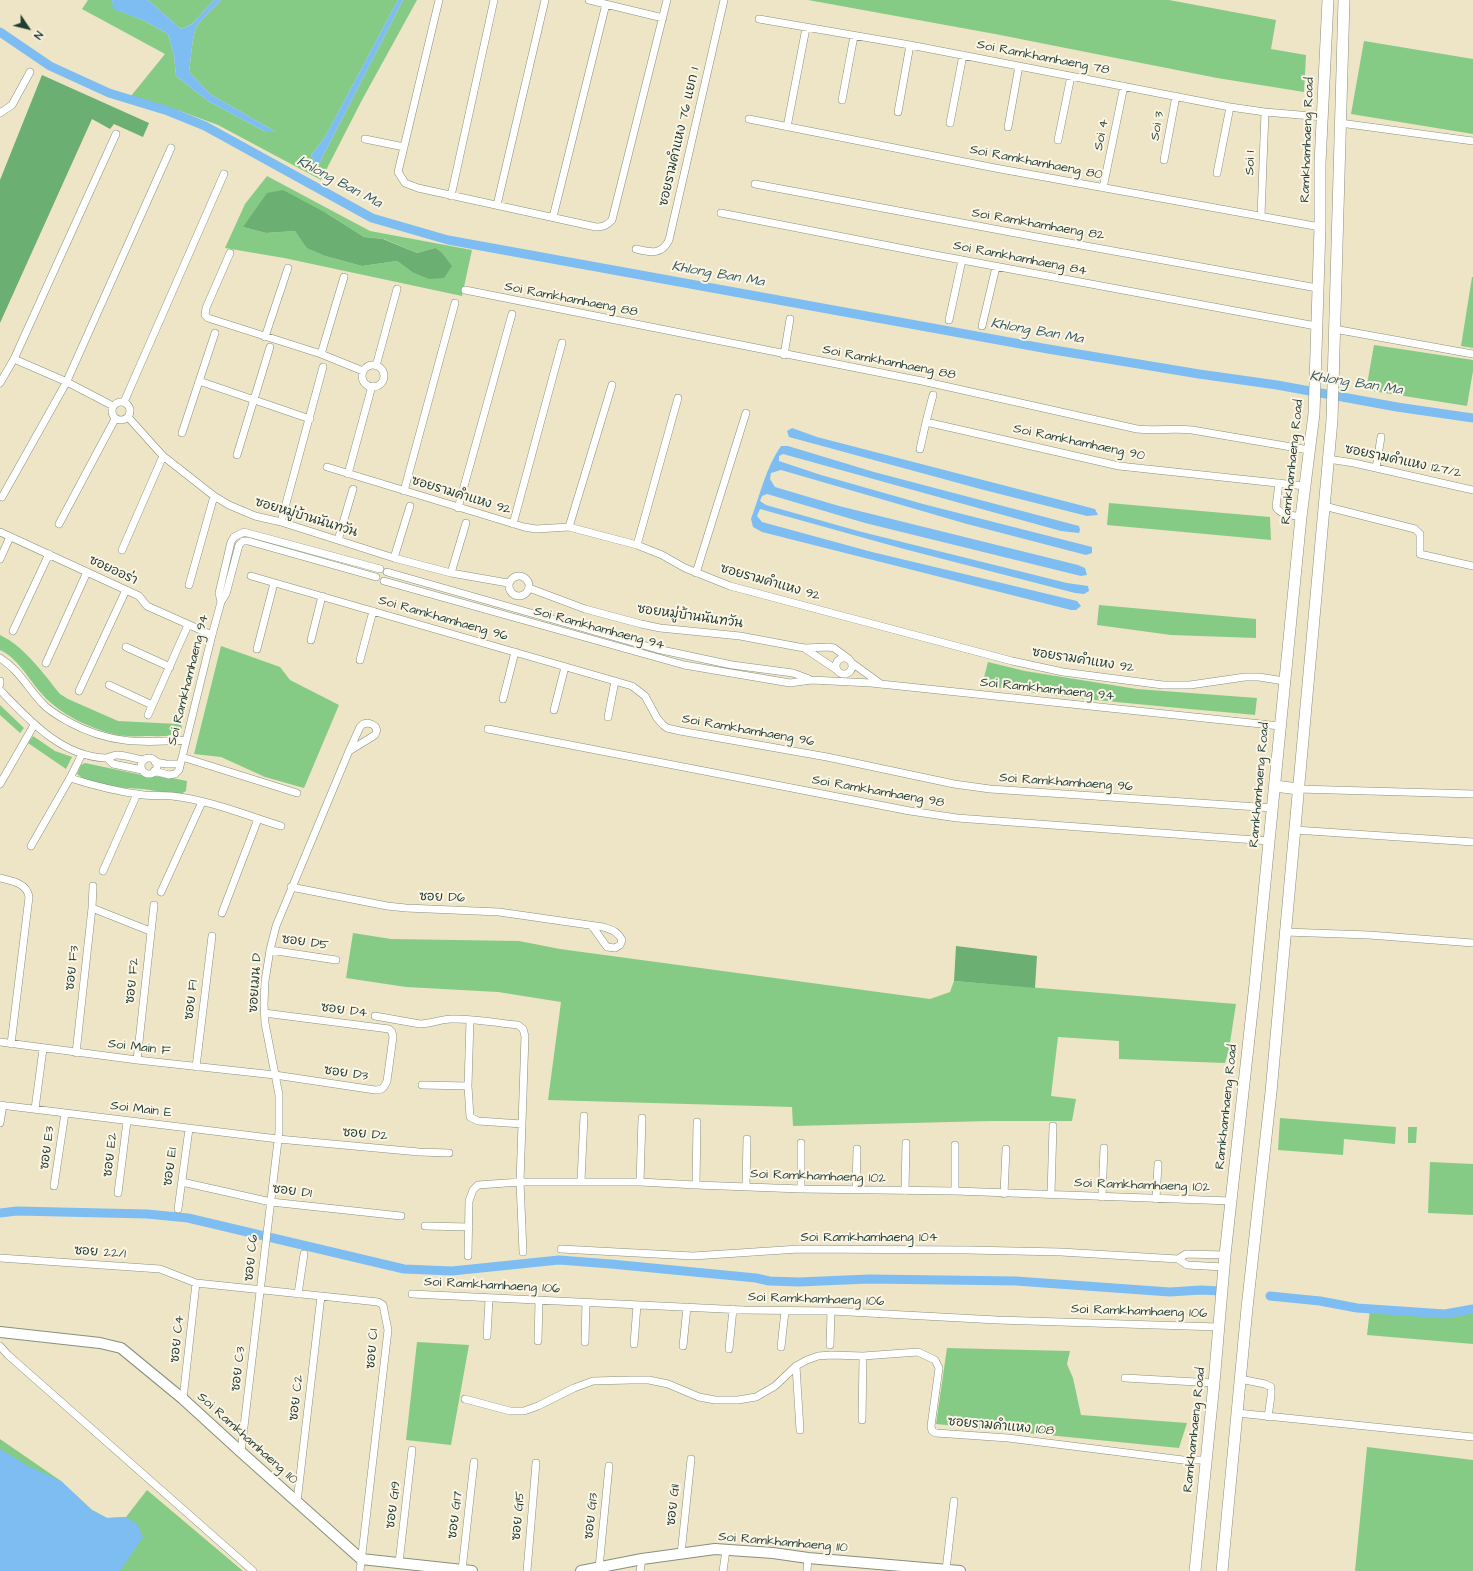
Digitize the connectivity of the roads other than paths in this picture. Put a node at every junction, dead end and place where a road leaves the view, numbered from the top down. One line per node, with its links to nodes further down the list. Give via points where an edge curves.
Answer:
1 (439, 0): 36 (street)
2 (494, 0): 45 (street)
3 (545, 0): 46 (street)
4 (589, 0): 9 (street)
5 (667, 0): 10 (street)
6 (724, 0): 51 (street, ซอยรามคำแหง 76 แยก 1, via 669,240 665,248 657,252)
7 (1328, 0): 26 (main road, Ramkhamhaeng Road)
8 (1344, 0): 29 (main road)
9 (606, 4): 10 (street); 49 (street)
10 (663, 18): 49 (street, via 612,220 602,227 596,227)
11 (759, 19): 12 (street, Soi Ramkhamhaeng 78)
12 (806, 28): 13 (street, Soi Ramkhamhaeng 78); 30 (street)
13 (854, 36): 14 (street, Soi Ramkhamhaeng 78); 21 (street)
14 (910, 45): 15 (street, Soi Ramkhamhaeng 78); 23 (street)
15 (963, 55): 16 (street, Soi Ramkhamhaeng 78); 28 (street)
16 (1018, 66): 18 (street, Soi Ramkhamhaeng 78); 31 (street)
17 (30, 72): 25 (street, via 12,105)
18 (1070, 76): 19 (street, Soi Ramkhamhaeng 78); 34 (street)
19 (1124, 86): 20 (street, Soi Ramkhamhaeng 78); 44 (street, Soi 4)
20 (1176, 96): 22 (street, Soi Ramkhamhaeng 78); 38 (street, Soi 3)
21 (842, 100)
22 (1230, 107): 24 (street, Soi Ramkhamhaeng 78); 41 (street)
23 (898, 112)
24 (1265, 112): 26 (street, Soi Ramkhamhaeng 78); 48 (street, Soi 1)
25 (0, 113)
26 (1323, 117): 39 (main road, Ramkhamhaeng Road)
27 (749, 119): 30 (street, Soi Ramkhamhaeng 80)
28 (950, 123)
29 (1340, 123): 35 (street); 40 (main road)
30 (787, 127): 44 (street, Soi Ramkhamhaeng 80)
31 (1008, 127)
32 (116, 134): 74 (street)
33 (365, 138): 36 (street)
34 (1058, 140)
35 (1473, 141)
36 (404, 147): 45 (street, via 398,172 405,183)
37 (171, 148): 79 (street)
38 (1164, 160)
39 (1320, 163): 40 (main road); 50 (main road, Ramkhamhaeng Road)
40 (1339, 165): 66 (main road)
41 (1217, 173)
42 (224, 174): 86 (street)
43 (755, 184): 57 (street, Soi Ramkhamhaeng 82)
44 (1103, 188): 48 (street, Soi Ramkhamhaeng 80)
45 (451, 196): 46 (street)
46 (497, 205): 49 (street)
47 (721, 213): 53 (street, Soi Ramkhamhaeng 84)
48 (1261, 216): 50 (street, Soi Ramkhamhaeng 80)
49 (554, 217)
50 (1320, 227): 57 (main road, Ramkhamhaeng Road)
51 (636, 249)
52 (230, 253): 68 (street, via 205,315)
53 (962, 260): 54 (street, Soi Ramkhamhaeng 84); 63 (street)
54 (996, 267): 64 (street); 65 (street, Soi Ramkhamhaeng 84)
55 (288, 268): 68 (street)
56 (344, 277): 71 (street)
57 (1317, 288): 65 (main road, Ramkhamhaeng Road)
58 (397, 289): 75 (street)
59 (465, 290): 72 (street, Soi Ramkhamhaeng 88)
60 (455, 302): 107 (street)
61 (512, 314): 112 (street)
62 (790, 319): 72 (street)
63 (950, 320)
64 (982, 326)
65 (1316, 326): 96 (main road, Ramkhamhaeng Road, via 1314,414)
66 (1334, 329): 73 (street); 99 (main road, via 1332,420)
67 (215, 333): 78 (street)
68 (265, 336): 71 (street)
69 (562, 343): 117 (street)
70 (270, 347): 85 (street)
71 (321, 354): 77 (street)
72 (784, 354): 96 (street, Soi Ramkhamhaeng 88, via 1137,429 1192,430)
73 (1473, 354)
74 (14, 359): 79 (street); 80 (street)
75 (376, 366): 77 (street, via 370,365); 81 (street, via 382,370 383,376 378,385)
76 (323, 367): 91 (street)
77 (363, 371): 81 (street, via 362,378)
78 (199, 381): 85 (street); 93 (street)
79 (67, 382): 87 (street); 109 (street)
80 (0, 383)
81 (372, 386): 102 (street)
82 (612, 386): 118 (street)
83 (933, 394): 92 (street)
84 (678, 398): 122 (street)
85 (254, 399): 91 (street); 97 (street)
86 (124, 402): 87 (street, via 118,402); 89 (street, ซอยหมู่บ้านนันทวัน, via 129,408)
87 (113, 406): 90 (street, via 111,411)
88 (746, 413): 131 (street)
89 (128, 417): 90 (street); 98 (street, ซอยหมู่บ้านนันทวัน)
90 (115, 419): 116 (street)
91 (310, 419): 114 (street)
92 (926, 422): 95 (street); 103 (street, Soi Ramkhamhaeng 90, via 1119,466)
93 (182, 433)
94 (1381, 437): 101 (street)
95 (920, 449)
96 (1309, 450): 104 (main road, Ramkhamhaeng Road)
97 (237, 455)
98 (163, 456): 108 (street, ซอยหมู่บ้านนันทวัน); 123 (street)
99 (1328, 459): 101 (street, ซอยรามคำแหง 127/2); 111 (main road)
100 (327, 467): 102 (street, ซอยรามคําแหง 92)
101 (1376, 468): 106 (street, ซอยรามคำแหง 127/2)
102 (348, 474): 107 (street, ซอยรามคําแหง 92)
103 (1279, 483): 104 (street, Soi Ramkhamhaeng 90); 113 (street, via 1276,507 1280,513)
104 (1305, 486): 113 (main road, Ramkhamhaeng Road)
105 (353, 489): 121 (street)
106 (1473, 490)
107 (404, 491): 112 (street, ซอยรามคําแหง 92)
108 (214, 496): 114 (street, ซอยหมู่บ้านนันทวัน, via 254,516); 137 (street)
109 (2, 497)
110 (410, 506): 125 (street)
111 (1324, 506): 127 (street, via 1415,529 1420,534 1420,554); 187 (main road)
112 (458, 508): 117 (street, ซอยรามคําแหง 92)
113 (1301, 517): 161 (main road, Ramkhamhaeng Road)
114 (281, 522): 121 (street, ซอยหมู่บ้านนันทวัน)
115 (466, 523): 130 (street)
116 (59, 524)
117 (513, 524): 118 (street, ซอยรามคําแหง 92, via 536,529)
118 (569, 527): 122 (street, ซอยรามคําแหง 92)
119 (0, 532): 120 (street, ซอยออร่า)
120 (10, 536): 124 (street, ซอยออร่า); 126 (street)
121 (338, 540): 125 (street, ซอยหมู่บ้านนันทวัน)
122 (637, 545): 131 (street, ซอยรามคําแหง 92)
123 (122, 550)
124 (48, 554): 129 (street, ซอยออร่า); 144 (street)
125 (394, 558): 130 (street, ซอยหมู่บ้านนันทวัน)
126 (0, 559)
127 (1473, 566)
128 (384, 571): 133 (street, via 377,572); 134 (street, via 388,577); 141 (street, Soi Ramkhamhaeng 94, via 244,532 234,537 231,542 219,593); 159 (street, Soi Ramkhamhaeng 94, via 656,649 732,665 794,673)
129 (87, 572): 139 (street, ซอยออร่า); 154 (street)
130 (451, 573): 136 (street, ซอยหมู่บ้านนันทวัน)
131 (696, 573): 161 (street, ซอยรามคําแหง 92, via 730,586 1012,661 1063,672 1163,685 1190,685 1245,677)
132 (251, 576): 135 (street, Soi Ramkhamhaeng 96)
133 (376, 577): 134 (street, Soi Ramkhamhaeng 94); 141 (street, Soi Ramkhamhaeng 94, via 243,541 239,545 226,594)
134 (384, 581): 159 (street, Soi Ramkhamhaeng 94, via 684,665 790,683)
135 (274, 583): 140 (street, Soi Ramkhamhaeng 96); 149 (street)
136 (508, 583): 138 (street, ซอยหมู่บ้านนันทวัน, via 514,577 521,576 528,580); 138 (street, via 510,591 516,596 524,595)
137 (189, 585)
138 (529, 588): 148 (street, ซอยหมู่บ้านนันทวัน, via 585,609 641,624 740,636)
139 (126, 590): 143 (street, ซอยออร่า, via 139,596 147,606); 166 (street)
140 (322, 596): 142 (street, Soi Ramkhamhaeng 96); 146 (street)
141 (221, 602): 145 (street, Soi Ramkhamhaeng 94)
142 (373, 611): 150 (street, Soi Ramkhamhaeng 96); 152 (street)
143 (188, 625): 145 (street, ซอยออร่า); 156 (street)
144 (13, 632)
145 (212, 635): 175 (street, Soi Ramkhamhaeng 94)
146 (310, 640)
147 (126, 647): 156 (street)
148 (804, 648): 153 (street, ซอยหมู่บ้านนันทวัน, via 834,648); 157 (street, ซอยหมู่บ้านนันทวัน)
149 (257, 649)
150 (515, 652): 155 (street, Soi Ramkhamhaeng 96); 167 (street)
151 (0, 658): 175 (street, via 15,670 42,704 77,727 105,738 128,741)
152 (360, 660)
153 (850, 661): 157 (street, via 843,658 837,661); 158 (street, via 850,671); 163 (street, ซอยหมู่บ้านนันทวัน)
154 (46, 663)
155 (565, 666): 160 (street, Soi Ramkhamhaeng 96); 169 (street)
156 (170, 667): 168 (street)
157 (837, 670): 158 (street, ซอยหมู่บ้านนันทวัน)
158 (845, 674): 162 (street, ซอยหมู่บ้านนันทวัน)
159 (811, 680): 162 (street, Soi Ramkhamhaeng 94)
160 (615, 681): 171 (street); 192 (street, Soi Ramkhamhaeng 96, via 632,686 646,696 657,718 667,728 827,757 954,784 990,790)
161 (1284, 681): 173 (main road, Ramkhamhaeng Road)
162 (864, 683): 163 (street, Soi Ramkhamhaeng 94)
163 (881, 684): 173 (street, Soi Ramkhamhaeng 94)
164 (108, 685): 168 (street)
165 (0, 690): 172 (street)
166 (80, 691)
167 (503, 699)
168 (152, 705): 170 (street)
169 (554, 710)
170 (148, 715)
171 (608, 717)
172 (34, 725): 177 (street, via 64,746); 185 (street)
173 (1280, 726): 186 (main road, Ramkhamhaeng Road)
174 (488, 729): 196 (street, Soi Ramkhamhaeng 98, via 903,810 957,818)
175 (186, 740): 180 (street, Soi Ramkhamhaeng 94)
176 (349, 752): 202 (street, ซอยเมน D)
177 (82, 754): 178 (street); 184 (street)
178 (107, 758): 179 (street, via 116,755); 182 (street, via 113,764)
179 (144, 760): 181 (street, via 150,758); 182 (street)
180 (181, 760): 181 (street, via 166,764); 183 (street, via 179,770 175,774); 188 (street)
181 (155, 762): 183 (street)
182 (142, 770): 183 (street, via 148,774)
183 (154, 771)
184 (70, 778): 189 (street, via 98,787); 198 (street)
185 (0, 784)
186 (1275, 786): 187 (main road); 192 (main road, Ramkhamhaeng Road)
187 (1298, 789): 190 (street); 195 (main road)
188 (297, 793)
189 (137, 794): 191 (street, via 172,796); 199 (street)
190 (1473, 794)
191 (202, 802): 193 (street); 203 (street)
192 (1273, 808): 196 (main road, Ramkhamhaeng Road)
193 (258, 819): 194 (street); 206 (street)
194 (281, 826)
195 (1295, 830): 197 (street); 209 (main road)
196 (1269, 841): 264 (main road, Ramkhamhaeng Road)
197 (1473, 842)
198 (31, 846)
199 (102, 871)
200 (0, 878): 218 (street, via 23,885 29,897)
201 (93, 886): 205 (street, ซอย F3)
202 (291, 887): 207 (street, ซอย D6, via 387,906 498,912); 212 (street, ซอยเมน D)
203 (161, 892)
204 (154, 905): 208 (street, ซอย F2)
205 (92, 908): 208 (street); 220 (street, ซอย F3)
206 (222, 913)
207 (592, 926)
208 (150, 931): 222 (street, ซอย F2)
209 (1286, 932): 211 (street, via 1369,934); 306 (main road)
210 (212, 936): 223 (street, ซอย F1)
211 (1473, 942)
212 (270, 950): 213 (street, ซอย D5); 214 (street, ซอยเมน D, via 265,981)
213 (336, 960)
214 (264, 1013): 221 (street, ซอย D4, via 389,1029 393,1037); 224 (street, ซอยเมน D)
215 (375, 1016): 216 (street, via 420,1024 450,1018)
216 (470, 1020): 226 (street); 235 (street, via 518,1025 523,1029 525,1036)
217 (0, 1042): 218 (street, Soi Main F)
218 (11, 1044): 219 (street, Soi Main F)
219 (43, 1049): 220 (street, Soi Main F); 228 (street)
220 (76, 1053): 222 (street, Soi Main F)
221 (390, 1059): 224 (street, ซอย D3, via 387,1081 381,1090)
222 (137, 1060): 223 (street, Soi Main F)
223 (196, 1067): 224 (street, Soi Main F)
224 (275, 1075): 238 (street, ซอยเมน D, via 279,1095)
225 (422, 1085): 226 (street)
226 (468, 1086): 235 (street, via 469,1111 473,1120)
227 (1, 1105): 228 (street, Soi Main E); 234 (street)
228 (35, 1109): 229 (street, Soi Main E)
229 (65, 1113): 232 (street, Soi Main E); 253 (street, ซอย E3)
230 (584, 1116): 248 (street)
231 (642, 1118): 251 (street)
232 (127, 1121): 237 (street, Soi Main E); 259 (street, ซอย E2)
233 (697, 1122): 252 (street)
234 (0, 1123)
235 (522, 1124): 250 (street)
236 (1053, 1126): 261 (street)
237 (189, 1128): 238 (street, Soi Main E); 249 (street, ซอย E1)
238 (278, 1139): 246 (street, ซอย D2); 265 (street, ซอยเมน D)
239 (746, 1139): 254 (street)
240 (801, 1143): 255 (street)
241 (906, 1143): 257 (street)
242 (955, 1145): 258 (street)
243 (1104, 1148): 262 (street)
244 (857, 1149): 256 (street)
245 (1006, 1149): 260 (street)
246 (449, 1153)
247 (1158, 1164): 263 (street)
248 (581, 1181): 250 (street, Soi Ramkhamhaeng 102); 251 (street, Soi Ramkhamhaeng 102)
249 (182, 1182): 265 (street, ซอย D1); 266 (street, ซอย E1)
250 (520, 1182): 269 (street, Soi Ramkhamhaeng 102, via 478,1185 469,1201); 272 (street)
251 (640, 1182): 252 (street, Soi Ramkhamhaeng 102)
252 (696, 1185): 254 (street, Soi Ramkhamhaeng 102)
253 (54, 1186)
254 (746, 1187): 255 (street, Soi Ramkhamhaeng 102)
255 (801, 1189): 256 (street, Soi Ramkhamhaeng 102)
256 (856, 1190): 257 (street, Soi Ramkhamhaeng 102)
257 (905, 1191): 258 (street, Soi Ramkhamhaeng 102)
258 (955, 1192): 260 (street, Soi Ramkhamhaeng 102)
259 (118, 1193)
260 (1004, 1194): 261 (street, Soi Ramkhamhaeng 102)
261 (1051, 1194): 262 (street, Soi Ramkhamhaeng 102)
262 (1102, 1197): 263 (street, Soi Ramkhamhaeng 102)
263 (1156, 1199): 264 (street, Soi Ramkhamhaeng 102)
264 (1231, 1201): 274 (main road, Ramkhamhaeng Road)
265 (271, 1202): 267 (street, ซอย D1); 270 (street, ซอยเมน D)
266 (178, 1209)
267 (401, 1216)
268 (425, 1226): 269 (street)
269 (469, 1228): 275 (street, Soi Ramkhamhaeng 102)
270 (267, 1229): 280 (street, ซอย C6)
271 (561, 1249): 277 (street, Soi Ramkhamhaeng 104, via 693,1256 799,1249 968,1250)
272 (524, 1252)
273 (304, 1254): 281 (street)
274 (1225, 1255): 277 (street, Soi Ramkhamhaeng 104, via 1186,1254); 278 (main road, Ramkhamhaeng Road)
275 (468, 1256)
276 (0, 1258): 279 (street, ซอย 22/1, via 160,1269)
277 (1178, 1259): 278 (street, Soi Ramkhamhaeng 104, via 1187,1264)
278 (1224, 1267): 292 (main road, Ramkhamhaeng Road)
279 (196, 1283): 280 (street, ซอย C1); 308 (street, ซอย C4)
280 (261, 1289): 281 (street, ซอย C1); 316 (street, ซอย C3)
281 (298, 1294): 283 (street, ซอย C1)
282 (412, 1294): 284 (street, Soi Ramkhamhaeng 106)
283 (322, 1296): 323 (street, ซอย C2); 327 (street, ซอย C1, via 378,1302 383,1305 388,1330)
284 (490, 1299): 285 (street, Soi Ramkhamhaeng 106); 294 (street)
285 (540, 1301): 286 (street, Soi Ramkhamhaeng 106); 295 (street)
286 (586, 1303): 287 (street, Soi Ramkhamhaeng 106); 296 (street)
287 (637, 1305): 288 (street, Soi Ramkhamhaeng 106); 297 (street)
288 (686, 1307): 289 (street, Soi Ramkhamhaeng 106); 300 (street)
289 (733, 1309): 290 (street, Soi Ramkhamhaeng 106); 302 (street)
290 (785, 1310): 291 (street, Soi Ramkhamhaeng 106); 301 (street)
291 (831, 1311): 292 (street, Soi Ramkhamhaeng 106, via 997,1320); 298 (street)
292 (1219, 1327): 307 (main road, Ramkhamhaeng Road)
293 (0, 1332): 308 (street, Soi Ramkhamhaeng 110, via 100,1343 121,1348)
294 (487, 1336)
295 (538, 1340)
296 (585, 1342)
297 (634, 1344)
298 (830, 1345)
299 (0, 1346): 334 (street, via 8,1356)
300 (683, 1346)
301 (782, 1347)
302 (729, 1349)
303 (863, 1356): 304 (street, ซอยรามคำแหง 108, via 818,1356); 312 (street); 318 (street, ซอยรามคำแหง 108, via 918,1352 935,1360 939,1368 930,1426 936,1433 1008,1438 1183,1460)
304 (796, 1366): 309 (street, ซอยรามคำแหง 108, via 775,1386 756,1397 738,1400 699,1397 668,1384 649,1380 593,1381 524,1411 510,1411); 313 (street)
305 (1124, 1378): 307 (street)
306 (1240, 1379): 310 (main road); 311 (street, via 1271,1387)
307 (1214, 1383): 318 (main road, Ramkhamhaeng Road)
308 (183, 1399): 316 (street, Soi Ramkhamhaeng 110)
309 (465, 1399)
310 (1237, 1413): 311 (street); 344 (main road)
311 (1268, 1417): 314 (street)
312 (862, 1420)
313 (800, 1430)
314 (1473, 1437)
315 (412, 1450): 329 (street, ซอย G19)
316 (241, 1452): 323 (street, Soi Ramkhamhaeng 110)
317 (691, 1459): 325 (street, ซอย G11)
318 (1206, 1460): 343 (main road, Ramkhamhaeng Road)
319 (474, 1462): 332 (street, ซอย G17)
320 (536, 1463): 337 (street, ซอย G15)
321 (609, 1466): 330 (street, ซอย G13)
322 (954, 1500): 333 (street)
323 (297, 1502): 327 (street, Soi Ramkhamhaeng 110)
324 (726, 1550): 325 (street, Soi Ramkhamhaeng 110); 326 (street, Soi Ramkhamhaeng 110); 340 (street)
325 (681, 1554): 328 (street, Soi Ramkhamhaeng 110)
326 (808, 1558): 333 (street, Soi Ramkhamhaeng 110); 341 (street)
327 (361, 1559): 329 (street); 335 (street, ซอย C1)
328 (642, 1559): 330 (street, Soi Ramkhamhaeng 110); 339 (street)
329 (399, 1563): 331 (street)
330 (599, 1568): 338 (street, Soi Ramkhamhaeng 110)
331 (439, 1569): 332 (street)
332 (462, 1570): 336 (street)
333 (946, 1570): 342 (street, Soi Ramkhamhaeng 110)
334 (253, 1571)
335 (360, 1571)
336 (472, 1571)
337 (527, 1571)
338 (581, 1571)
339 (640, 1571)
340 (723, 1571)
341 (807, 1571)
342 (960, 1571)
343 (1195, 1571)
344 (1222, 1571)

